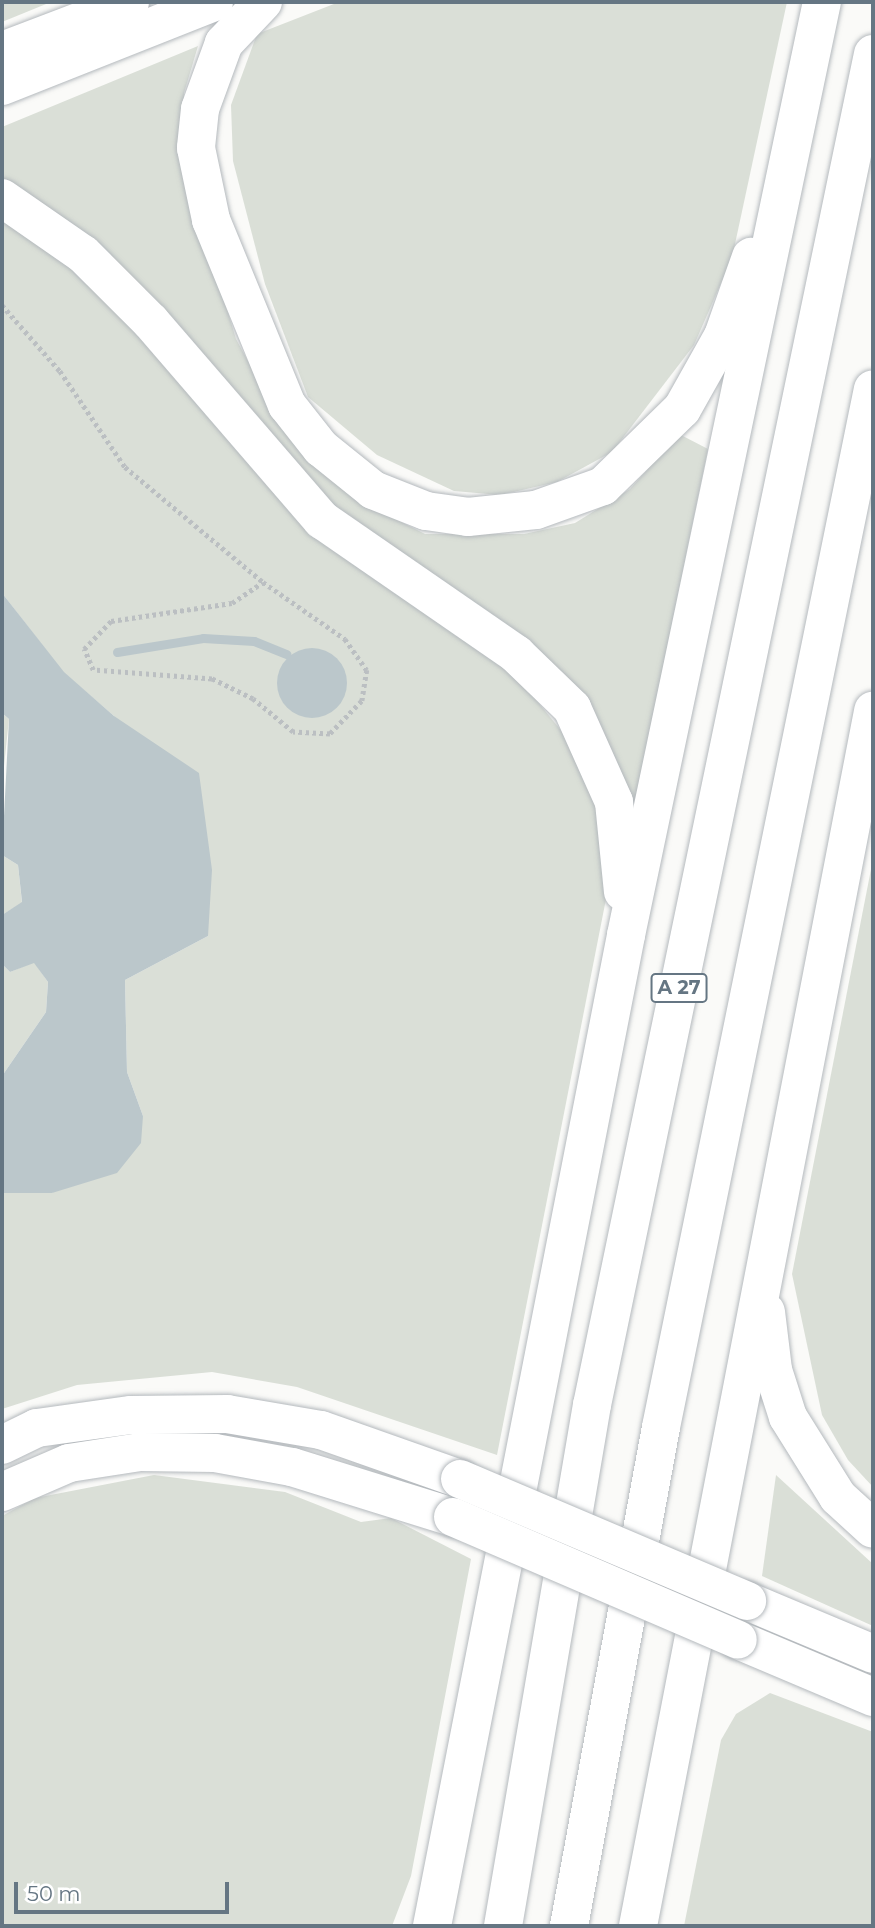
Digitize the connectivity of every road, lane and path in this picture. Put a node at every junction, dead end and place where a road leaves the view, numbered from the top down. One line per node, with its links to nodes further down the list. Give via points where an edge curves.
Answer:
1 (130, 2): 5 (highway)
2 (214, 2): 7 (highway)
3 (263, 2): 8 (highway, via 224,43 200,109 196,148 211,220 287,405 321,448 373,490 426,511 468,517 536,510 603,486 641,454 682,409 723,336)
4 (822, 2): 8 (highway)
5 (2, 51)
6 (873, 54): 24 (highway, A 27, via 592,1405)
7 (2, 86)
8 (794, 140): 14 (highway)
9 (2, 198): 14 (highway, via 83,254 151,322 322,520 516,654 572,708 614,802)
10 (2, 304): 12 (path, via 60,371 125,467)
11 (873, 389): 25 (highway, via 661,1427)
12 (263, 582): 12 (path, via 345,639 367,670 362,701 330,734 293,732 253,699 212,679 111,676 93,670 84,649 111,621 232,603)
13 (873, 711): 15 (highway)
14 (626, 935): 21 (highway)
15 (765, 1255): 18 (highway, via 766,1329 788,1417 838,1497); 26 (highway)
16 (2, 1445): 19 (highway, bridge, via 37,1428 131,1415 227,1414 321,1430 460,1479)
17 (2, 1492): 20 (highway, bridge, via 69,1463 140,1452 215,1453 292,1467 453,1517)
18 (873, 1529)
19 (873, 1654)
20 (873, 1697)
21 (456, 1800): 22 (highway); 23 (highway)
22 (411, 1926)
23 (432, 1926)
24 (503, 1926)
25 (569, 1926)
26 (639, 1926)

